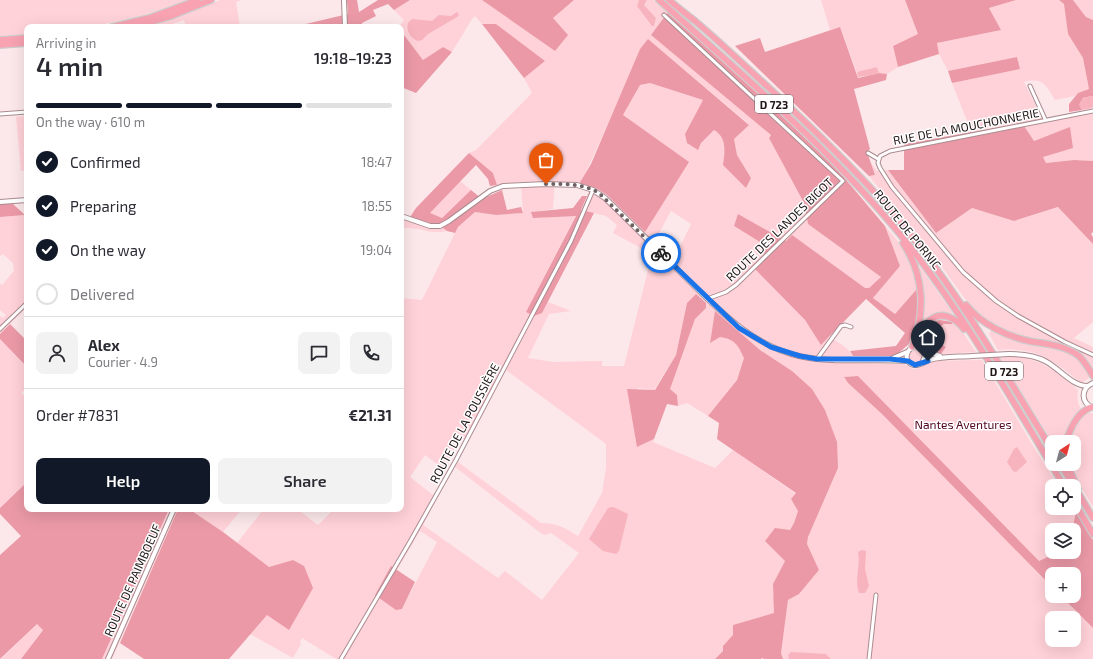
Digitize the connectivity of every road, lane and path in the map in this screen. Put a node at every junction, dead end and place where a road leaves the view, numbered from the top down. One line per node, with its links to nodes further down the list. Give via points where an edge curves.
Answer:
1 (198, 0): 9 (highway)
2 (211, 0): 10 (highway)
3 (344, 0): 11 (street)
4 (659, 0): 27 (highway, ROUTE DE PORNIC / D 723, via 826,152)
5 (669, 0): 8 (highway, D 723)
6 (675, 0): 8 (highway)
7 (664, 15): 29 (street, ROUTE DES LANDES BIGOT, via 843,181 736,285)
8 (694, 20): 28 (highway, ROUTE DE PORNIC / D 723, via 813,128 855,170 901,222)
9 (123, 24)
10 (143, 24)
11 (345, 24)
12 (24, 38): 13 (highway)
13 (0, 40)
14 (24, 43): 15 (highway)
15 (0, 45)
16 (1030, 86): 20 (street)
17 (1093, 111): 20 (street, RUE DE LA MOUCHONNERIE)
18 (24, 112): 19 (street)
19 (0, 114)
20 (1045, 119): 22 (street, RUE DE LA MOUCHONNERIE, via 890,150)
21 (868, 153): 22 (street)
22 (878, 159): 37 (street, via 880,168 892,186 954,262 980,288 1038,329)
23 (593, 190): 26 (street, via 569,184 503,186 490,191 440,226 430,226); 29 (street, via 605,198); 59 (street, ROUTE DE LA POUSSIÈRE, via 568,247 456,460)
24 (24, 200): 25 (street)
25 (0, 202)
26 (404, 217)
27 (899, 234): 33 (highway, via 911,259 921,294 920,320); 35 (highway, ROUTE DE PORNIC / D 723)
28 (954, 292): 43 (highway, via 972,312 1001,331 1021,339 1073,352 1084,362); 50 (highway, ROUTE DE PORNIC / D 723)
29 (707, 299): 39 (street, via 739,328 757,340 786,353)
30 (24, 306): 32 (street)
31 (851, 327): 39 (street, via 845,324 841,326)
32 (0, 329)
33 (912, 347): 34 (street); 36 (street)
34 (922, 350): 35 (highway, via 920,340 928,321 936,316 945,315 958,321 975,346); 38 (street); 42 (street, via 925,356)
35 (982, 351): 51 (highway, ROUTE DE PORNIC / D 723)
36 (907, 352): 40 (street); 41 (street)
37 (1093, 355)
38 (944, 357): 42 (street); 44 (street, bridge, via 1027,354 1041,359)
39 (817, 359): 40 (street)
40 (890, 359): 41 (street)
41 (908, 361): 42 (street, via 915,365)
42 (922, 363)
43 (1093, 376)
44 (1071, 380): 46 (street); 47 (street)
45 (1093, 383): 46 (street)
46 (1087, 386): 47 (street)
47 (1083, 395): 48 (street, via 1085,402)
48 (1092, 407): 49 (highway, via 1084,410)
49 (1069, 435)
50 (1045, 439)
51 (1060, 479)
52 (1081, 499): 55 (highway)
53 (173, 512): 58 (street, ROUTE DE PAIMBOEUF)
54 (1081, 514): 56 (highway)
55 (1093, 518)
56 (1093, 534)
57 (876, 595): 60 (street)
58 (108, 659)
59 (341, 659)
60 (869, 659)

